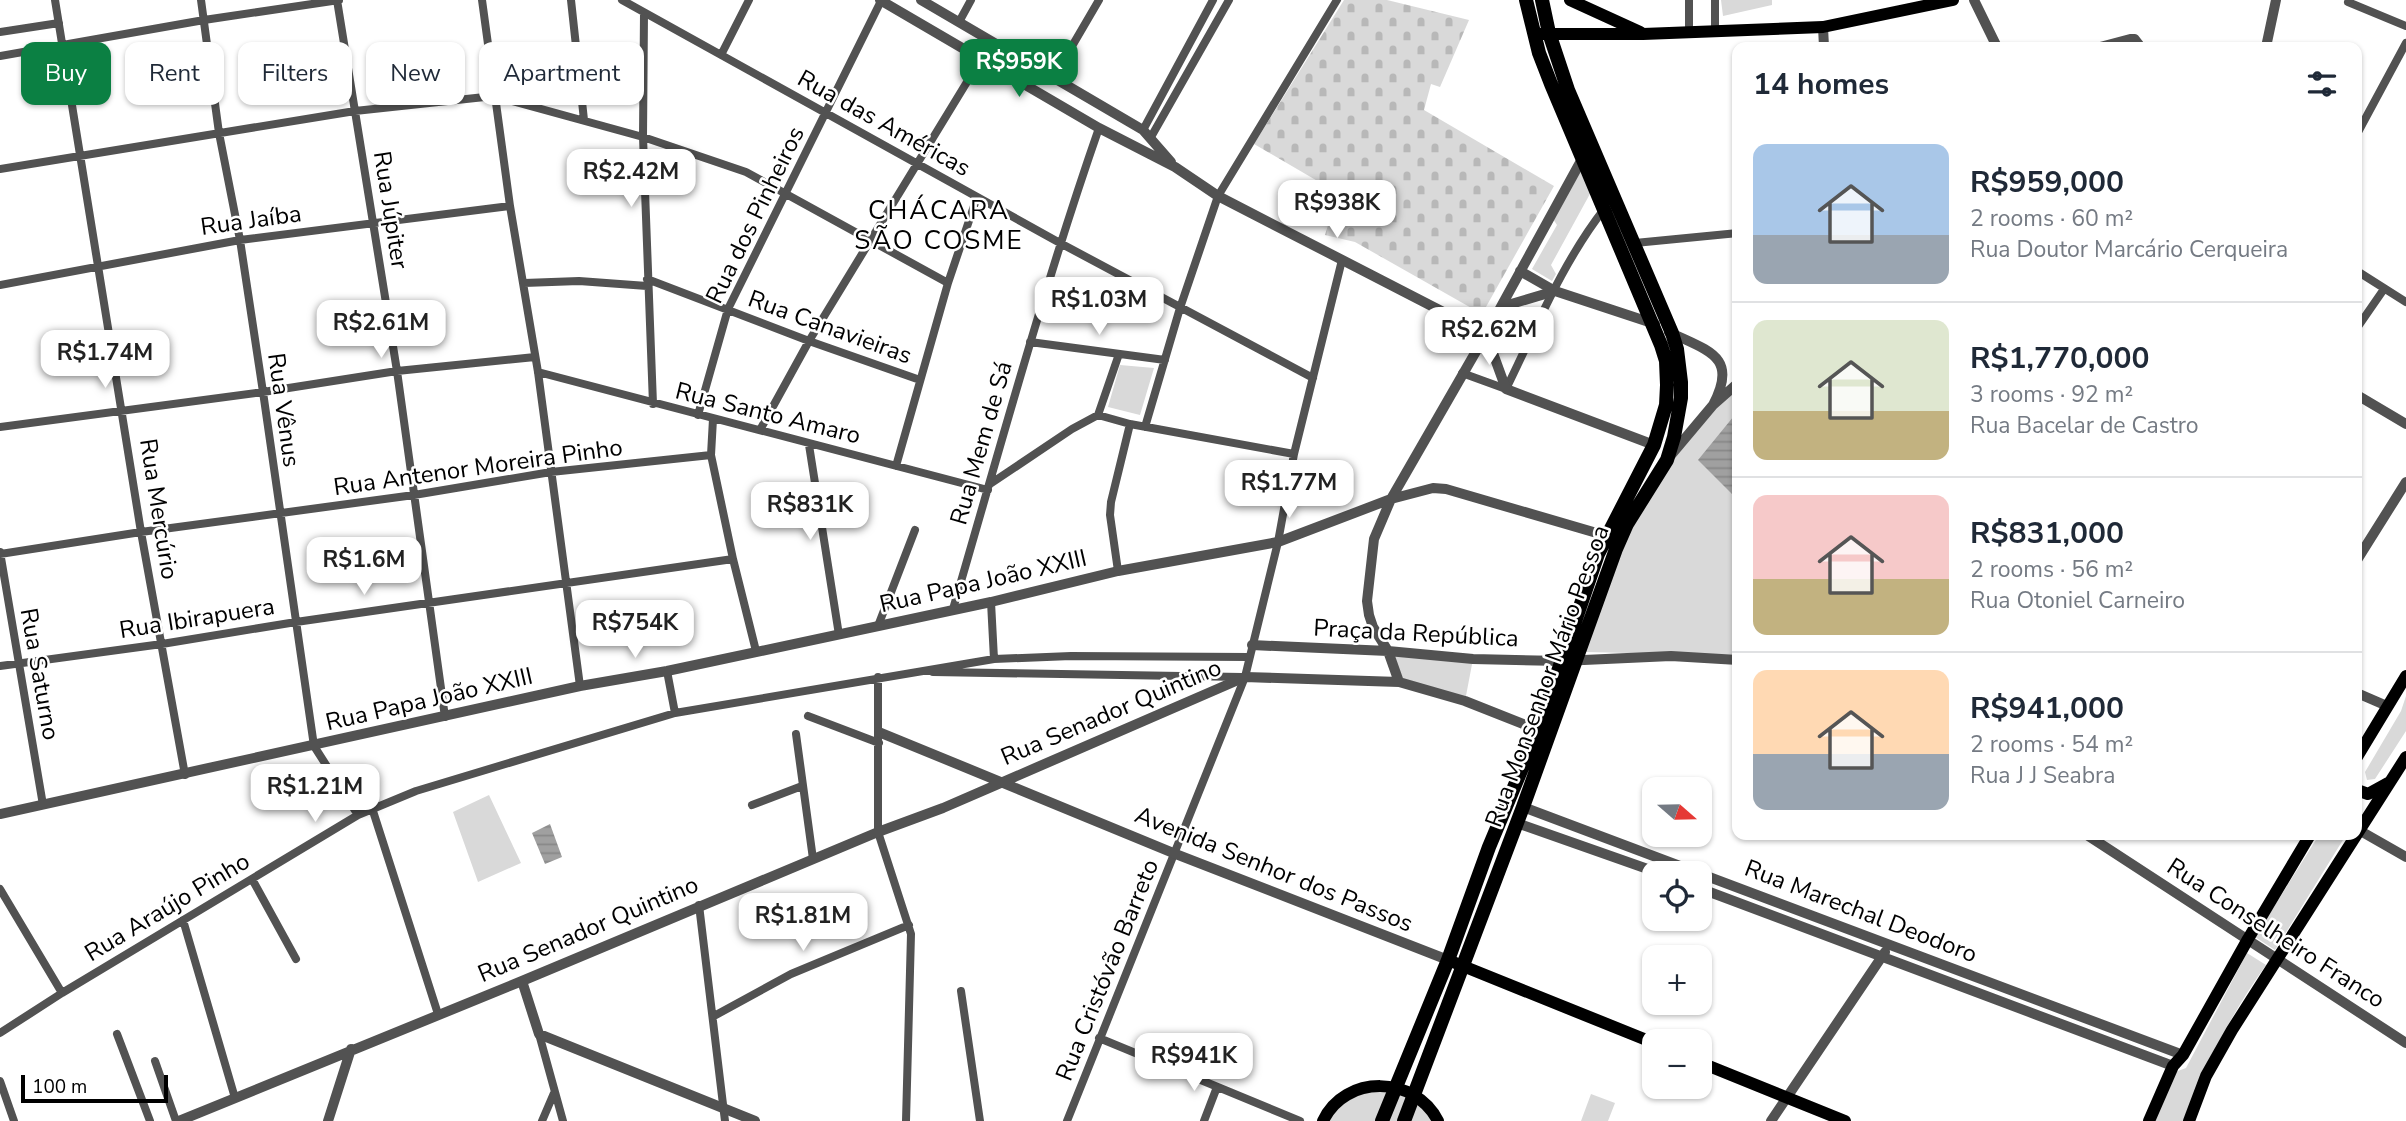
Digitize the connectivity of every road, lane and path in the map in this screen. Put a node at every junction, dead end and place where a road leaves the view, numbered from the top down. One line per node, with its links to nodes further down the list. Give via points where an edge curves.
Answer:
1 (55, 0): 28 (street, Rua Mercúrio)
2 (201, 0): 26 (street, Rua Vênus)
3 (338, 0): 26 (street); 54 (street, Rua Júpiter)
4 (482, 0): 38 (street)
5 (571, 0): 56 (street)
6 (642, 0): 25 (street)
7 (749, 0): 46 (street)
8 (880, 0): 48 (street); 55 (street, Rua dos Pinheiros)
9 (921, 0): 27 (street)
10 (971, 0): 27 (street)
11 (1099, 0): 49 (street)
12 (1213, 0): 60 (street)
13 (1229, 0): 60 (street)
14 (1337, 0): 68 (street)
15 (1542, 0): 34 (highway, Rua Monsenhor Mário Pessoa)
16 (1570, 0): 35 (main road)
17 (1689, 0): 33 (street)
18 (1715, 0): 31 (street)
19 (1949, 0): 30 (main road)
20 (1974, 0): 40 (street)
21 (2276, 0): 43 (street)
22 (625, 1): 25 (street, Rua das Américas)
23 (1528, 1): 34 (highway, Rua Monsenhor Mário Pessoa)
24 (2348, 2): 29 (street)
25 (640, 11): 46 (street, Rua das Américas); 61 (street)
26 (204, 20): 37 (street); 59 (street, Rua Vênus)
27 (959, 22): 49 (street)
28 (59, 23): 32 (street); 36 (street, Rua Mercúrio)
29 (2406, 26)
30 (1824, 27): 31 (main road); 39 (street)
31 (1715, 30): 33 (main road)
32 (0, 32)
33 (1689, 32): 35 (main road)
34 (1542, 34): 35 (main road); 63 (highway, Rua Monsenhor Mário Pessoa, via 1551,84); 77 (highway, Rua Monsenhor Mário Pessoa)
35 (1643, 34)
36 (61, 42)
37 (84, 42)
38 (487, 42)
39 (1824, 42)
40 (1995, 42)
41 (2116, 42): 42 (street, via 2132,38)
42 (2136, 42)
43 (2267, 42)
44 (2406, 43): 57 (street)
45 (21, 53): 47 (street)
46 (721, 55): 55 (street, Rua das Américas)
47 (0, 56)
48 (981, 59): 58 (street); 64 (street)
49 (1054, 77): 60 (street)
50 (479, 98): 54 (street)
51 (73, 105): 62 (street, Rua Mercúrio)
52 (495, 105): 70 (street)
53 (528, 105): 56 (street)
54 (355, 111): 59 (street); 72 (street, Rua Júpiter)
55 (826, 113): 64 (street, Rua das Américas); 67 (street, Rua dos Pinheiros)
56 (584, 120): 61 (street)
57 (2362, 125)
58 (1099, 128): 65 (street); 76 (street, Rua Mem de Sá)
59 (219, 133): 62 (street); 74 (street, Rua Vênus)
60 (1147, 134): 65 (street)
61 (643, 137): 67 (street, via 746,172); 82 (street)
62 (82, 156): 66 (street); 79 (street, Rua Mercúrio)
63 (1582, 159): 71 (highway, Rua Monsenhor Mário Pessoa); 80 (street)
64 (918, 163): 69 (street, Rua das Américas); 75 (street)
65 (1175, 167): 68 (street)
66 (0, 169)
67 (784, 193): 75 (street); 91 (street, Rua dos Pinheiros)
68 (1218, 196): 78 (street); 89 (street)
69 (977, 197): 76 (street, Rua das Américas); 83 (street)
70 (510, 206): 72 (street, Rua Jaíba); 84 (street)
71 (1605, 208): 87 (street); 93 (highway, Rua Monsenhor Mário Pessoa)
72 (374, 222): 74 (street, Rua Jaíba); 101 (street, Rua Júpiter)
73 (1732, 234): 77 (street)
74 (240, 240): 79 (street, Rua Jaíba); 108 (street, Rua Vênus)
75 (870, 241): 83 (street); 96 (street)
76 (1060, 243): 89 (street, Rua das Américas); 97 (street, Rua Mem de Sá)
77 (1635, 243): 94 (highway, Rua Monsenhor Mário Pessoa)
78 (1342, 260): 95 (street); 104 (street, Rua Cristóvão Barreto)
79 (99, 265): 85 (street, Rua Jaíba); 112 (street, Rua Mercúrio)
80 (1520, 271): 87 (street); 90 (street)
81 (2362, 274): 86 (street)
82 (648, 282): 84 (street, Rua Canavieiras); 91 (street, Rua Canavieiras); 110 (street)
83 (948, 283): 105 (street)
84 (524, 284): 99 (street)
85 (0, 285)
86 (2384, 289): 88 (street); 92 (street)
87 (1555, 291): 90 (street); 93 (street); 107 (street)
88 (2406, 302)
89 (1180, 307): 100 (street); 104 (street, Rua das Américas)
90 (1501, 307): 95 (street)
91 (728, 309): 96 (street, Rua Canavieiras); 113 (street, Rua dos Pinheiros)
92 (2362, 321)
93 (1652, 323): 94 (street); 122 (highway, Rua Monsenhor Mário Pessoa, via 1667,372 1666,405)
94 (1672, 333): 111 (street, via 1704,348 1720,363 1724,381); 125 (highway, Rua Monsenhor Mário Pessoa, via 1681,398)
95 (1486, 334): 103 (street); 107 (street)
96 (809, 341): 105 (street, Rua Canavieiras); 120 (street)
97 (1030, 342): 98 (street); 129 (street, Rua Mem de Sá)
98 (1119, 354): 100 (street); 114 (street)
99 (535, 357): 101 (street); 102 (street)
100 (1165, 360): 119 (street)
101 (397, 371): 108 (street); 130 (street, Rua Júpiter)
102 (538, 372): 110 (street, Rua Santo Amaro); 127 (street)
103 (1462, 373): 107 (street); 131 (street)
104 (1313, 378): 123 (street, Rua Cristóvão Barreto)
105 (920, 380): 126 (street)
106 (1732, 388): 111 (street)
107 (1506, 389): 122 (street)
108 (263, 391): 112 (street); 132 (street, Rua Vênus)
109 (2362, 398): 117 (street)
110 (653, 404): 113 (street, Rua Santo Amaro)
111 (1713, 405): 125 (street)
112 (124, 411): 118 (street); 134 (street, Rua Mercúrio)
113 (698, 415): 115 (street, Rua Santo Amaro)
114 (1098, 415): 116 (street); 129 (street)
115 (713, 419): 120 (street, Rua Santo Amaro); 124 (street)
116 (1130, 424): 119 (street); 141 (street, via 1111,502)
117 (2406, 424)
118 (0, 427)
119 (1145, 427): 123 (street)
120 (760, 430): 121 (street, Rua Santo Amaro)
121 (809, 444): 126 (street, Rua Santo Amaro); 148 (street)
122 (1654, 445): 135 (highway, Rua Monsenhor Mário Pessoa)
123 (1294, 454): 136 (street, Rua Cristóvão Barreto)
124 (712, 455): 127 (street, Rua Antenor Moreira Pinho); 140 (street)
125 (1667, 460): 155 (highway, Rua Monsenhor Mário Pessoa, via 1622,536)
126 (895, 466): 129 (street, Rua Santo Amaro)
127 (551, 472): 130 (street, Rua Antenor Moreira Pinho); 142 (street)
128 (2406, 482): 138 (street)
129 (989, 487): 145 (street, Rua Mem de Sá)
130 (414, 495): 132 (street, Rua Antenor Moreira Pinho); 144 (street, Rua Júpiter)
131 (1391, 499): 135 (street, Rua Papa João XXIII, via 1440,488); 136 (street, Rua Papa João XXIII); 152 (street, via 1372,544 1367,601 1373,627)
132 (279, 515): 134 (street, Rua Antenor Moreira Pinho); 146 (street, Rua Vênus)
133 (915, 530): 147 (street)
134 (141, 532): 139 (street, Rua Antenor Moreira Pinho); 149 (street, Rua Mercúrio)
135 (1606, 536): 157 (highway, Rua Monsenhor Mário Pessoa)
136 (1278, 542): 141 (street, Rua Papa João XXIII); 150 (street, Rua Cristóvão Barreto)
137 (0, 549): 139 (street, Rua Saturno)
138 (2362, 552)
139 (0, 554): 158 (street, Rua Saturno)
140 (733, 559): 142 (street, Rua Ibirapuera); 151 (street)
141 (1118, 571): 143 (street, Rua Papa João XXIII)
142 (566, 584): 144 (street, Rua Ibirapuera); 166 (street)
143 (991, 602): 145 (street, Rua Papa João XXIII); 154 (street)
144 (429, 603): 146 (street, Rua Ibirapuera); 171 (street, Rua Júpiter)
145 (953, 609): 147 (street, Rua Papa João XXIII)
146 (296, 622): 149 (street, Rua Ibirapuera); 175 (street, Rua Vênus)
147 (878, 626): 148 (street, Rua Papa João XXIII)
148 (839, 635): 151 (street, Rua Papa João XXIII)
149 (162, 644): 158 (street, Rua Ibirapuera); 178 (street, Rua Mercúrio)
150 (1252, 646): 152 (street, Praça da República); 153 (street, Rua Cristóvão Barreto)
151 (756, 651): 160 (street, Rua Papa João XXIII)
152 (1388, 651): 157 (street, Praça da República); 165 (street)
153 (1249, 657): 154 (street); 164 (street, Rua Cristóvão Barreto)
154 (994, 659): 161 (street)
155 (1577, 659): 156 (street, Praça da República); 157 (street, Praça da República); 185 (highway, Rua Monsenhor Mário Pessoa)
156 (1732, 660)
157 (1562, 661): 172 (highway, Rua Monsenhor Mário Pessoa)
158 (19, 663): 159 (street, Rua Ibirapuera); 183 (street, Rua Saturno)
159 (0, 666)
160 (667, 670): 166 (street, Rua Papa João XXIII); 169 (street)
161 (911, 671): 163 (street, Rua Araújo Pinho); 164 (street)
162 (2406, 676): 168 (main road)
163 (878, 677): 169 (street, Rua Araújo Pinho); 174 (street)
164 (1245, 677): 165 (street, Praça da República); 179 (street, Rua Senador Quintino); 196 (street, Rua Cristóvão Barreto)
165 (1399, 682): 172 (street, Praça da República, via 1465,701)
166 (580, 686): 171 (street, Rua Papa João XXIII)
167 (2362, 695): 168 (street)
168 (2387, 706): 176 (main road)
169 (675, 713): 186 (street, Rua Araújo Pinho)
170 (808, 716): 174 (street)
171 (445, 717): 175 (street, Rua Papa João XXIII)
172 (1538, 730): 200 (highway, via 1537,748 1499,850); 212 (highway, Rua Monsenhor Mário Pessoa)
173 (796, 734): 181 (street)
174 (879, 737): 179 (street, Avenida Senhor dos Passos); 191 (street)
175 (314, 747): 178 (street, Rua Papa João XXIII); 188 (street, Rua Vênus)
176 (2362, 748)
177 (2406, 757): 180 (main road)
178 (185, 775): 183 (street, Rua Papa João XXIII)
179 (1002, 781): 191 (street, Rua Senador Quintino); 196 (street, Avenida Senhor dos Passos)
180 (2391, 781): 182 (main road, via 2372,793); 190 (main road)
181 (802, 786): 184 (street); 198 (street)
182 (2362, 792)
183 (43, 804): 187 (street, Rua Papa João XXIII)
184 (752, 805)
185 (1523, 807): 189 (highway, Rua Monsenhor Mário Pessoa); 208 (street, Rua Marechal Deodoro)
186 (372, 808): 188 (street, Rua Araújo Pinho); 217 (street)
187 (0, 814)
188 (358, 815): 201 (street, Rua Araújo Pinho)
189 (1517, 822): 199 (street); 200 (highway, Rua Monsenhor Mário Pessoa)
190 (2362, 825)
191 (878, 832): 198 (street, Rua Senador Quintino); 206 (street)
192 (2362, 832): 197 (street)
193 (2095, 840): 207 (street, Rua Conselheiro Franco)
194 (2307, 840): 207 (main road)
195 (2353, 840): 211 (main road)
196 (1175, 854): 212 (street, Avenida Senhor dos Passos); 222 (street, Rua Cristóvão Barreto)
197 (2406, 857)
198 (813, 859): 204 (street, Rua Senador Quintino)
199 (1642, 867)
200 (1496, 873): 213 (highway, Rua Monsenhor Mário Pessoa)
201 (252, 878): 205 (street, Rua Araújo Pinho); 210 (street)
202 (0, 889): 216 (street)
203 (1712, 893): 209 (street, Rua Marechal Deodoro)
204 (699, 905): 214 (street, Rua Senador Quintino); 218 (street)
205 (183, 920): 216 (street, Rua Araújo Pinho); 235 (street)
206 (909, 925): 218 (street, via 790,974); 246 (street)
207 (2248, 939): 211 (street, Rua Conselheiro Franco); 226 (main road)
208 (1891, 946): 209 (street); 226 (street, Rua Marechal Deodoro)
209 (1882, 956): 228 (street, Rua Marechal Deodoro); 236 (street)
210 (296, 959)
211 (2278, 959): 224 (street, Rua Conselheiro Franco); 258 (main road, via 2206,1076)
212 (1448, 960): 213 (main road, Avenida Senhor dos Passos); 232 (highway, Rua Monsenhor Mário Pessoa)
213 (1462, 965): 223 (main road, Avenida Senhor dos Passos); 234 (highway, Rua Monsenhor Mário Pessoa)
214 (522, 981): 217 (street, Rua Senador Quintino); 221 (street)
215 (961, 991): 247 (street)
216 (62, 993): 219 (street, Rua Araújo Pinho)
217 (438, 1014): 225 (street, Rua Senador Quintino)
218 (714, 1016): 237 (street)
219 (0, 1033)
220 (117, 1034): 239 (street)
221 (539, 1034): 233 (street); 237 (street)
222 (1098, 1038): 231 (street); 248 (street, Rua Cristóvão Barreto)
223 (1642, 1038)
224 (2404, 1038)
225 (351, 1049): 235 (street, Rua Senador Quintino); 241 (street)
226 (2183, 1055): 228 (main road)
227 (155, 1061): 240 (street)
228 (2173, 1066): 257 (main road)
229 (1712, 1067): 236 (main road)
230 (0, 1081): 238 (street)
231 (1217, 1087): 249 (street); 250 (street)
232 (1396, 1087): 234 (main road); 251 (main road, via 1359,1089 1335,1104); 252 (highway, Rua Monsenhor Mário Pessoa)
233 (555, 1093): 242 (street); 243 (street)
234 (1414, 1095): 253 (highway, Rua Monsenhor Mário Pessoa); 254 (main road)
235 (235, 1098): 240 (street, Rua Senador Quintino)
236 (1787, 1098): 255 (street); 256 (main road)
237 (723, 1108): 244 (street); 245 (street)
238 (14, 1121)
239 (150, 1121)
240 (178, 1121)
241 (328, 1121)
242 (542, 1121)
243 (563, 1121)
244 (725, 1121)
245 (755, 1121)
246 (905, 1121)
247 (980, 1121)
248 (1067, 1121)
249 (1203, 1121)
250 (1300, 1121)
251 (1323, 1121)
252 (1382, 1121)
253 (1404, 1121)
254 (1438, 1121)
255 (1771, 1121)
256 (1845, 1121)
257 (2149, 1121)
258 (2189, 1121)

